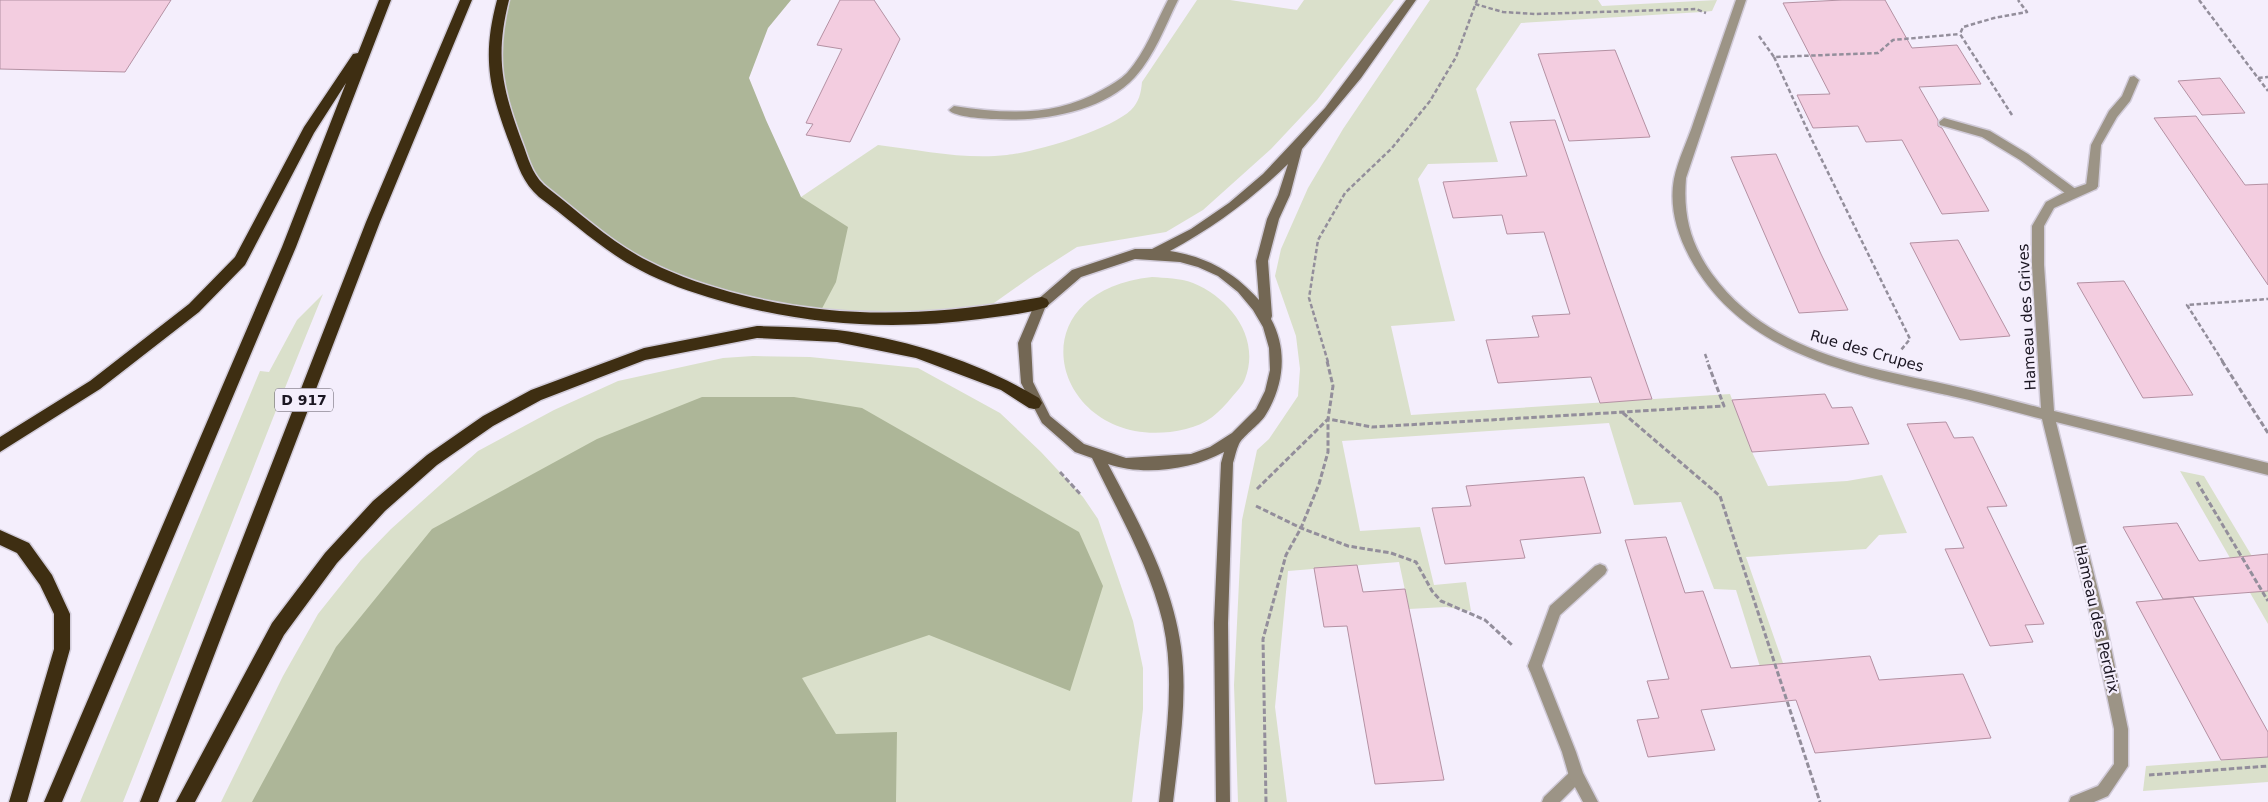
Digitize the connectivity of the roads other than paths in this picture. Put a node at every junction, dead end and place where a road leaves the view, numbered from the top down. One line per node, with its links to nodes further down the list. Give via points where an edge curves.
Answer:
1 (385, 0): 7 (highway)
2 (466, 0): 27 (highway, D 917, via 373,222)
3 (503, 0): 14 (highway, via 496,22 494,72 500,105 532,182 596,233 646,267 703,290 834,318 919,321)
4 (1173, 0): 9 (street, via 1134,71 1093,100 1032,117 1009,118)
5 (1411, 0): 11 (main road, via 1370,60)
6 (1741, 0): 17 (street, Rue des Crupes, via 1680,178 1677,206 1683,232 1708,281 1752,323 1810,355)
7 (374, 31): 19 (highway, via 309,130 240,261 194,308 95,385); 26 (highway, via 289,247)
8 (2134, 80): 12 (street, Hameau des Grives, via 2096,145 2092,186)
9 (954, 110)
10 (1944, 122): 12 (street, via 1986,134)
11 (1297, 150): 13 (main road, via 1251,193 1182,241); 15 (main road, via 1262,261)
12 (2073, 193): 17 (street, Hameau des Grives, via 2050,205 2038,226)
13 (1154, 254): 14 (main road, via 1117,257 1082,270 1060,284); 15 (main road, via 1178,256 1221,272 1255,301)
14 (1042, 303): 16 (main road, via 1026,334 1023,352 1023,369)
15 (1266, 319): 18 (main road, via 1276,355 1271,392 1262,410)
16 (1034, 403): 20 (main road, via 1060,435); 28 (highway, via 979,374 916,352 837,336 757,332 644,354 536,396 488,421 432,460 379,506 331,558 278,629)
17 (2048, 416): 21 (street, Rue des Crupes); 33 (street, Hameau des Perdrix, via 2097,614 2121,729 2120,766 2103,791)
18 (1234, 439): 20 (main road, via 1210,454 1164,465 1126,464); 30 (main road, via 1227,463 1221,623)
19 (0, 445)
20 (1098, 457): 29 (main road, via 1130,519 1163,597 1174,645 1177,695)
21 (2268, 469)
22 (0, 537): 25 (highway, via 23,548 46,580 62,614 62,649)
23 (1600, 570): 24 (street, via 1555,611 1535,666)
24 (1576, 776): 31 (street); 32 (street)
25 (18, 802)
26 (53, 802)
27 (149, 802)
28 (185, 802)
29 (1166, 802)
30 (1223, 802)
31 (1549, 802)
32 (1591, 802)
33 (2076, 802)

